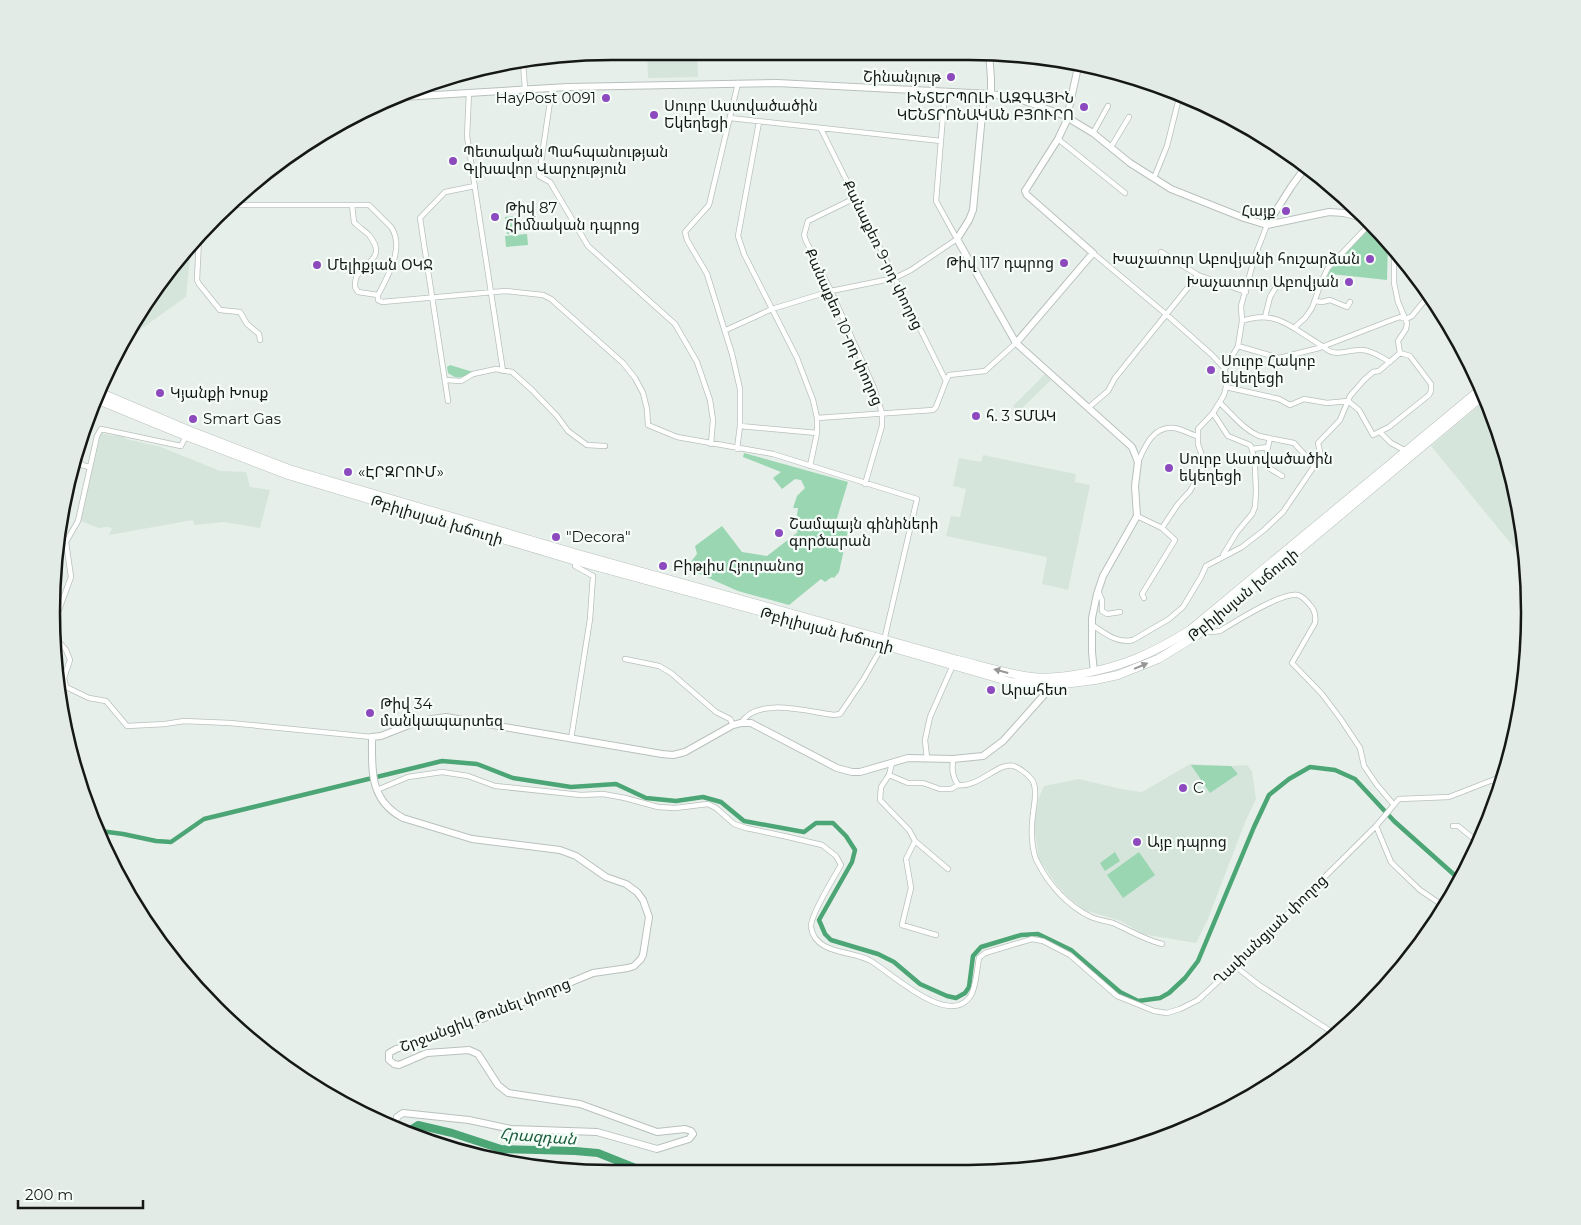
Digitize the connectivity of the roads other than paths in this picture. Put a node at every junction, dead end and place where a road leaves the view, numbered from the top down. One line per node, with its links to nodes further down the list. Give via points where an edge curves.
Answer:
1 (990, 61): 9 (street, via 992,79)
2 (523, 68): 6 (street)
3 (1077, 71): 13 (street)
4 (738, 83): 5 (street); 7 (street); 15 (street)
5 (552, 88): 6 (street); 84 (street, via 539,176 550,182 588,246 674,324 697,362 710,400 713,420)
6 (524, 89): 8 (street)
7 (945, 91): 9 (street); 20 (street)
8 (469, 92): 10 (street); 24 (street, via 468,136)
9 (987, 94): 13 (street, via 1019,99); 32 (street, via 973,210)
10 (417, 96)
11 (1179, 102): 23 (street)
12 (1108, 106): 18 (street)
13 (1068, 117): 18 (street); 19 (street)
14 (1129, 117): 21 (street)
15 (730, 118): 16 (street); 54 (street, via 709,206 685,232 707,274)
16 (759, 122): 17 (street); 48 (street, via 738,236)
17 (821, 129): 20 (street); 26 (street, Քանաքեռ 9-րդ փողոց)
18 (1093, 133): 21 (street)
19 (1058, 140): 25 (street); 35 (street, via 1026,193)
20 (942, 141): 32 (street, via 936,201)
21 (1111, 148): 23 (street)
22 (1303, 172): 30 (street)
23 (1154, 178): 30 (street, via 1244,218)
24 (475, 186): 41 (street); 44 (street, via 445,192 420,218)
25 (1125, 193)
26 (855, 198): 38 (street, Քանաքեռ 9-րդ փողոց); 40 (street, Քանաքեռ 10-րդ փողոց, via 808,221 805,228 806,241)
27 (240, 205): 28 (street)
28 (352, 205): 43 (street, via 369,205 394,231 396,254); 43 (street, via 354,222 370,237 376,249 370,264 358,274 355,288 358,292)
29 (1352, 216): 30 (street, via 1329,212)
30 (1268, 224): 42 (street, via 1255,256)
31 (1365, 229): 45 (street, via 1328,268)
32 (957, 239): 38 (street); 56 (street)
33 (198, 247): 55 (street, via 196,275 199,284 220,310 240,312 247,324 259,334)
34 (1161, 252): 37 (street)
35 (1093, 253): 49 (street); 56 (street)
36 (1394, 260): 51 (street, via 1394,284)
37 (1198, 275): 42 (street); 49 (street)
38 (895, 278): 40 (street); 64 (street, Քանաքեռ 9-րդ փողոց)
39 (1279, 282): 50 (street, via 1270,297)
40 (831, 291): 48 (street); 74 (street, Քանաքեռ 10-րդ փողոց)
41 (491, 292): 44 (street); 62 (street); 84 (street, via 543,295 552,299 623,363 635,378 643,393 648,425 677,437)
42 (1246, 292): 52 (street)
43 (378, 295): 44 (street, via 382,302)
44 (433, 298): 63 (street)
45 (1315, 301): 47 (street, via 1330,300 1347,308); 53 (street, via 1306,318)
46 (1424, 301): 51 (street)
47 (1350, 302)
48 (772, 309): 54 (street); 76 (street, via 797,358)
49 (1167, 315): 61 (street); 73 (street, via 1115,378 1110,389)
50 (1265, 317): 52 (street); 53 (street)
51 (1406, 319): 58 (street, via 1400,317); 59 (street, via 1406,329 1398,344)
52 (1242, 321): 57 (street)
53 (1296, 327): 58 (street)
54 (726, 330): 77 (street, via 740,389)
55 (260, 340)
56 (1016, 343): 64 (street, via 987,370 951,375); 73 (street)
57 (1238, 346): 58 (street, via 1279,358); 61 (street)
58 (1324, 346): 60 (street, via 1332,352 1370,351)
59 (1400, 353): 60 (street); 79 (street, via 1410,356 1431,384 1431,391)
60 (1390, 362): 70 (street, via 1364,380)
61 (1225, 369): 65 (street)
62 (503, 371): 63 (street, via 478,372 461,381); 85 (street, via 512,372 532,390 576,437 587,445)
63 (445, 380): 69 (street)
64 (946, 381): 74 (street, via 933,410)
65 (1226, 387): 70 (street, via 1279,399 1290,405 1304,399 1327,403); 72 (street)
66 (1476, 394): 83 (main road, Թբիլիսյան խճուղի)
67 (105, 395): 108 (main road, Թբիլիսյան խճուղի, via 289,469)
68 (1478, 399): 83 (main road, Թբիլիսյան խճուղի)
69 (448, 401)
70 (1348, 401): 79 (street, via 1359,410 1373,435); 92 (street, via 1340,420 1318,443 1322,455)
71 (102, 402): 80 (main road, Թբիլիսյան խճուղի)
72 (1220, 403): 75 (street); 82 (street, via 1245,429)
73 (1088, 408): 90 (street, via 1132,447)
74 (882, 413): 76 (street); 96 (street, Քանաքեռ 10-րդ փողոց, via 882,426)
75 (1213, 413): 81 (street, via 1199,427); 88 (street, via 1228,436 1249,444)
76 (817, 418): 78 (street)
77 (740, 426): 78 (street); 87 (street)
78 (817, 433): 93 (street)
79 (1381, 433): 89 (street)
80 (186, 436): 94 (street, via 181,446 100,429); 101 (main road, Թբիլիսյան խճուղի, via 288,476)
81 (1197, 436): 90 (street, via 1174,428 1162,430 1149,439); 99 (street, via 1205,465)
82 (1270, 438): 86 (street); 92 (street, via 1294,442)
83 (1421, 443): 89 (main road, Թբիլիսյան խճուղի); 97 (main road, Թբիլիսյան խճուղի)
84 (711, 444): 87 (street)
85 (605, 446)
86 (1268, 447): 88 (street); 95 (street, via 1269,468)
87 (737, 449): 93 (street, via 773,454)
88 (1252, 449): 100 (street, via 1255,507)
89 (1406, 451): 97 (main road, Թբիլիսյան խճուղի)
90 (1138, 462): 98 (street, via 1135,486)
91 (81, 464): 94 (street)
92 (1314, 465): 100 (street, via 1283,512 1242,547)
93 (810, 466): 96 (street)
94 (90, 467): 104 (street, via 78,521 66,542 71,577)
95 (1282, 476)
96 (865, 484): 108 (street, via 917,499)
97 (1355, 498): 107 (main road, Թբիլիսյան խճուղի); 112 (main road, Թբիլիսյան խճուղի, via 1190,630 1145,656)
98 (1137, 516): 99 (street); 102 (street, via 1102,576)
99 (1162, 528): 103 (street, via 1174,537 1175,542 1142,594)
100 (1222, 556): 106 (street, via 1206,566 1187,600 1169,619 1133,640 1114,639)
101 (576, 561): 108 (main road, Թբիլիսյան խճուղի); 119 (street, via 575,566 593,576 590,620)
102 (1098, 591): 105 (street, via 1102,611 1107,614); 106 (street)
103 (1144, 598)
104 (60, 607)
105 (1120, 612)
106 (1092, 625): 112 (street)
107 (1204, 630): 115 (main road, Թբիլիսյան խճուղի, one-way to 107, via 1095,680 1140,668); 127 (street, via 1220,631 1289,596 1305,599 1313,608 1315,623 1292,663 1340,718 1360,748 1364,766)
108 (884, 642): 111 (main road, Թբիլիսյան խճուղի); 115 (main road, Թբիլիսյան խճուղի, one-way to 108); 116 (street, via 840,714 834,716 771,707 746,715)
109 (61, 644): 113 (street, via 70,660)
110 (626, 659): 117 (street, via 659,666 671,673 716,712 730,719)
111 (952, 666): 115 (main road, Թբիլիսյան խճուղի, via 1011,682); 120 (street, via 930,717 925,740)
112 (1094, 672): 115 (main road, Թբիլիսյան խճուղի)
113 (64, 678)
114 (64, 680): 118 (street, via 66,687 106,702 127,726 184,721 230,723)
115 (1049, 682): 121 (street, via 1044,695 991,751 976,758)
116 (741, 723): 117 (street); 122 (street, via 751,723 844,771 860,772)
117 (733, 725): 119 (street, via 685,752 673,755)
118 (372, 737): 119 (street, via 418,721 446,717); 126 (street, Շրջանցիկ Թունել փողոց, via 372,773)
119 (571, 739)
120 (927, 758): 121 (street); 122 (street, via 908,758)
121 (953, 759): 125 (street, via 952,772)
122 (892, 763): 123 (street)
123 (889, 775): 125 (street, via 908,783 923,783 940,789); 131 (street, via 881,787 880,800 910,830)
124 (1495, 779): 127 (street, via 1457,795 1399,799)
125 (958, 785): 135 (street, via 966,786 1004,766 1014,766 1026,774 1034,782 1032,838 1036,862 1053,887 1081,912)
126 (376, 788): 136 (street, Ղափանցյան փողոց, via 408,777 442,772 468,776 495,786 581,796 603,794 658,806 675,808 708,804 734,824 822,845 836,856 841,865 811,924 813,933 826,948 870,960 912,991 951,1007 959,1006 970,998 979,958 985,953 1032,939 1070,955 1117,996 1146,1009 1167,1013 1198,1000); 138 (street, Շրջանցիկ Թունել փողոց, via 385,803 403,818 472,839 560,850 576,856 599,873 637,892 649,916 643,955 634,966 593,973 453,1031 396,1049 389,1054 391,1062 399,1065 427,1053 474,1051 483,1059 498,1085 508,1093 580,1104 657,1132 685,1129 693,1134 689,1139 657,1149 597,1132 511,1129 469,1120 403,1114)
127 (1393, 807): 128 (street, Ղափանցյան փողոց)
128 (1376, 826): 133 (street, via 1391,862 1420,890); 136 (street, Ղափանցյան փողոց)
129 (1453, 826): 130 (street, via 1458,826)
130 (1473, 838)
131 (915, 841): 132 (street); 134 (street, via 906,859 911,888 902,925)
132 (948, 869)
133 (1439, 902)
134 (936, 935)
135 (1162, 944)
136 (1235, 966): 137 (street)
137 (1330, 1031)
138 (396, 1121)

